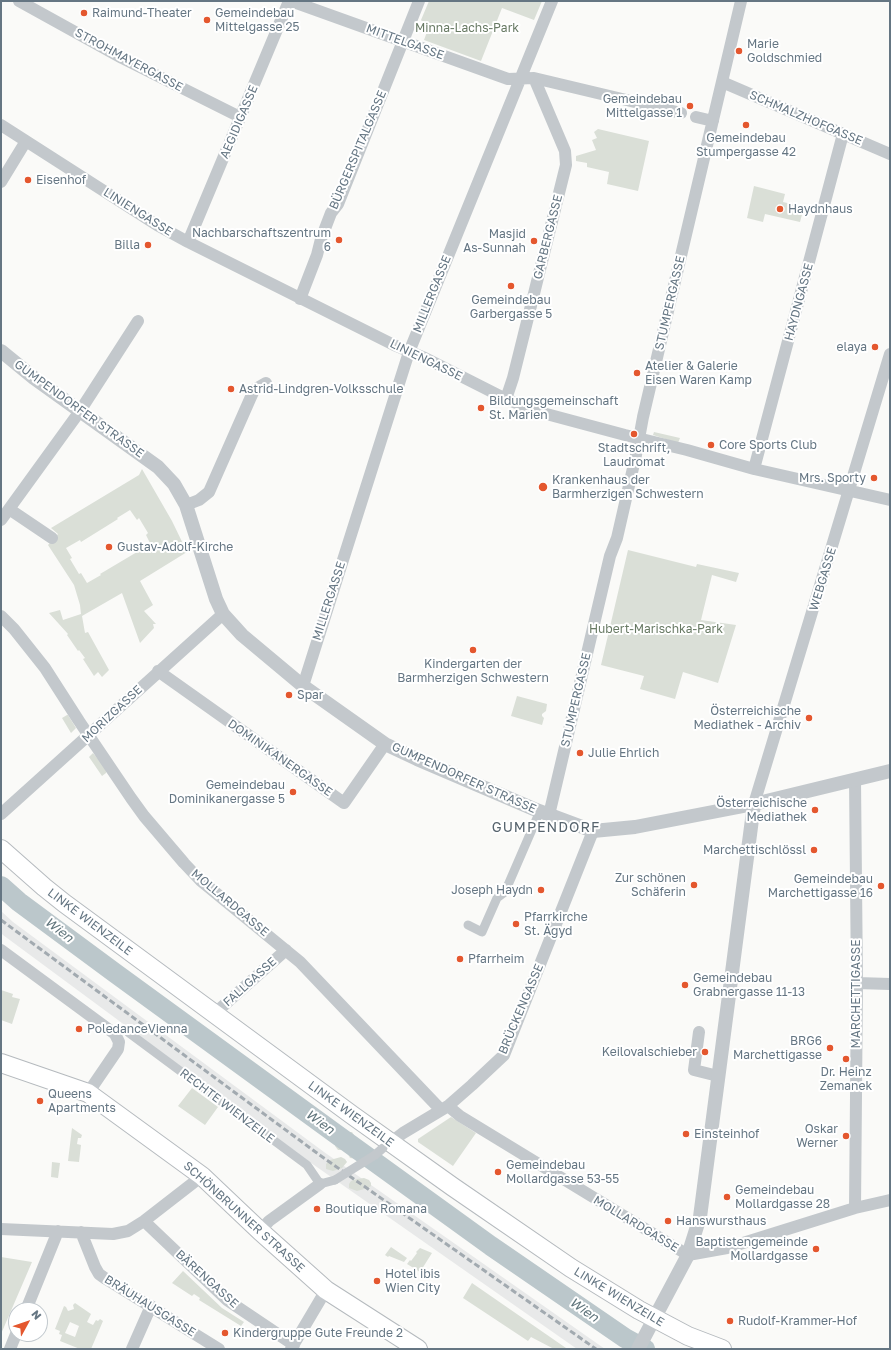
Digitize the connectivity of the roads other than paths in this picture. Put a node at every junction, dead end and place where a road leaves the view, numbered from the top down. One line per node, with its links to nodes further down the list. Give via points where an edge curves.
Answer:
1 (19, 1): 11 (street, STROHMAYERGASSE, via 122,58)
2 (290, 1): 6 (street, MITTELGASSE); 11 (street, AEGIDIGASSE)
3 (419, 1): 6 (street, BÜRGERSPITALGASSE)
4 (552, 1): 7 (street, MILLERGASSE)
5 (741, 1): 9 (street, STUMPERGASSE)
6 (403, 41): 7 (street, MITTELGASSE, via 508,79); 20 (street, BÜRGERSPITALGASSE, via 338,204 331,213)
7 (521, 78): 8 (street, MITTELGASSE); 23 (street, MILLERGASSE)
8 (534, 78): 10 (street); 26 (street, GARBERGASSE, via 565,151 566,165)
9 (722, 82): 13 (street, STUMPERGASSE); 15 (street, SCHMALZHOFGASSE)
10 (681, 113)
11 (240, 117): 19 (street, AEGIDIGASSE)
12 (696, 117): 13 (street)
13 (713, 121): 28 (street, STUMPERGASSE)
14 (1, 125): 16 (street, LINIENGASSE)
15 (843, 134): 17 (street, SCHMALZHOFGASSE); 29 (street, HAYDNGASSE)
16 (26, 141): 18 (street); 19 (street, LINIENGASSE)
17 (890, 154)
18 (1, 182)
19 (188, 242): 20 (street, LINIENGASSE)
20 (300, 299): 23 (street, LINIENGASSE)
21 (138, 321): 27 (street)
22 (1, 351): 27 (street, GUMPENDORFER STRASSE)
23 (409, 352): 26 (street, LINIENGASSE); 39 (street, MILLERGASSE)
24 (890, 354): 30 (street, WEBGASSE)
25 (266, 383): 32 (street, via 254,390 209,492)
26 (506, 400): 28 (street, LINIENGASSE, via 539,412)
27 (80, 411): 32 (street, GUMPENDORFER STRASSE, via 158,467 174,484); 33 (street)
28 (638, 438): 29 (street, LINIENGASSE); 45 (street, STUMPERGASSE, via 617,538 610,556)
29 (754, 469): 30 (street, LINIENGASSE)
30 (849, 491): 31 (street, LINIENGASSE); 44 (street, WEBGASSE)
31 (890, 500)
32 (186, 506): 36 (street, GUMPENDORFER STRASSE)
33 (9, 509): 34 (street); 35 (street)
34 (1, 520)
35 (52, 538)
36 (223, 614): 38 (street, MORIZGASSE); 39 (street, GUMPENDORFER STRASSE, via 253,645)
37 (1, 616): 40 (street, MOLLARDGASSE, via 45,668)
38 (158, 671): 40 (street, MORIZGASSE); 41 (street, DOMINIKANERGASSE, via 344,803)
39 (303, 686): 41 (street, GUMPENDORFER STRASSE)
40 (89, 736): 46 (street, MORIZGASSE); 51 (street, MOLLARDGASSE, via 144,816 184,863 200,880)
41 (385, 744): 45 (street, GUMPENDORFER STRASSE)
42 (890, 771): 43 (street, GUMPENDORFER STRASSE)
43 (855, 780): 44 (street, GUMPENDORFER STRASSE); 52 (street, MARCHETTIGASSE)
44 (754, 804): 47 (street, GUMPENDORFER STRASSE, via 635,827); 58 (street)
45 (544, 813): 47 (street, GUMPENDORFER STRASSE); 49 (street, via 505,892 497,898 482,932)
46 (1, 814)
47 (593, 831): 60 (street, BRÜCKENGASSE, via 504,1055)
48 (1, 849): 54 (main road, LINKE WIENZEILE, via 59,899)
49 (468, 925)
50 (1, 950): 59 (street, via 115,1034 119,1042 118,1049)
51 (286, 950): 54 (street, FALLGASSE); 60 (street, MOLLARDGASSE)
52 (857, 983): 53 (street); 65 (street, MARCHETTIGASSE)
53 (890, 984)
54 (214, 1014): 61 (main road, LINKE WIENZEILE)
55 (699, 1032): 58 (street, via 694,1070)
56 (129, 1034): 63 (street, RECHTE WIENZEILE, via 307,1165)
57 (1, 1063): 59 (main road, SCHÖNBRUNNER STRASSE)
58 (718, 1076): 71 (street, via 700,1217)
59 (88, 1093): 62 (main road, SCHÖNBRUNNER STRASSE)
60 (445, 1108): 61 (street, BRÜCKENGASSE, via 402,1133); 71 (street, MOLLARDGASSE)
61 (387, 1145): 63 (street, bridge, via 335,1180); 75 (main road, LINKE WIENZEILE, via 571,1268)
62 (202, 1176): 66 (street); 69 (main road, SCHÖNBRUNNER STRASSE)
63 (320, 1184): 69 (street, via 269,1221)
64 (890, 1200): 65 (street, MOLLARDGASSE)
65 (855, 1208): 71 (street, MOLLARDGASSE, via 727,1248)
66 (144, 1222): 70 (street, via 128,1231 113,1234); 76 (street, BÄRENGASSE, via 227,1300)
67 (1, 1229): 68 (street)
68 (58, 1231): 70 (street); 73 (street)
69 (260, 1231): 72 (main road, SCHÖNBRUNNER STRASSE)
70 (81, 1232): 74 (street, BRÄUHAUSGASSE, via 99,1274)
71 (688, 1255): 75 (street)
72 (326, 1290): 76 (street); 79 (main road, SCHÖNBRUNNER STRASSE)
73 (29, 1302)
74 (151, 1306): 77 (street); 78 (street, BRÄUHAUSGASSE)
75 (651, 1325): 80 (street); 81 (main road, LINKE WIENZEILE)
76 (292, 1347)
77 (132, 1349)
78 (219, 1349)
79 (418, 1349)
80 (638, 1349)
81 (722, 1349)

